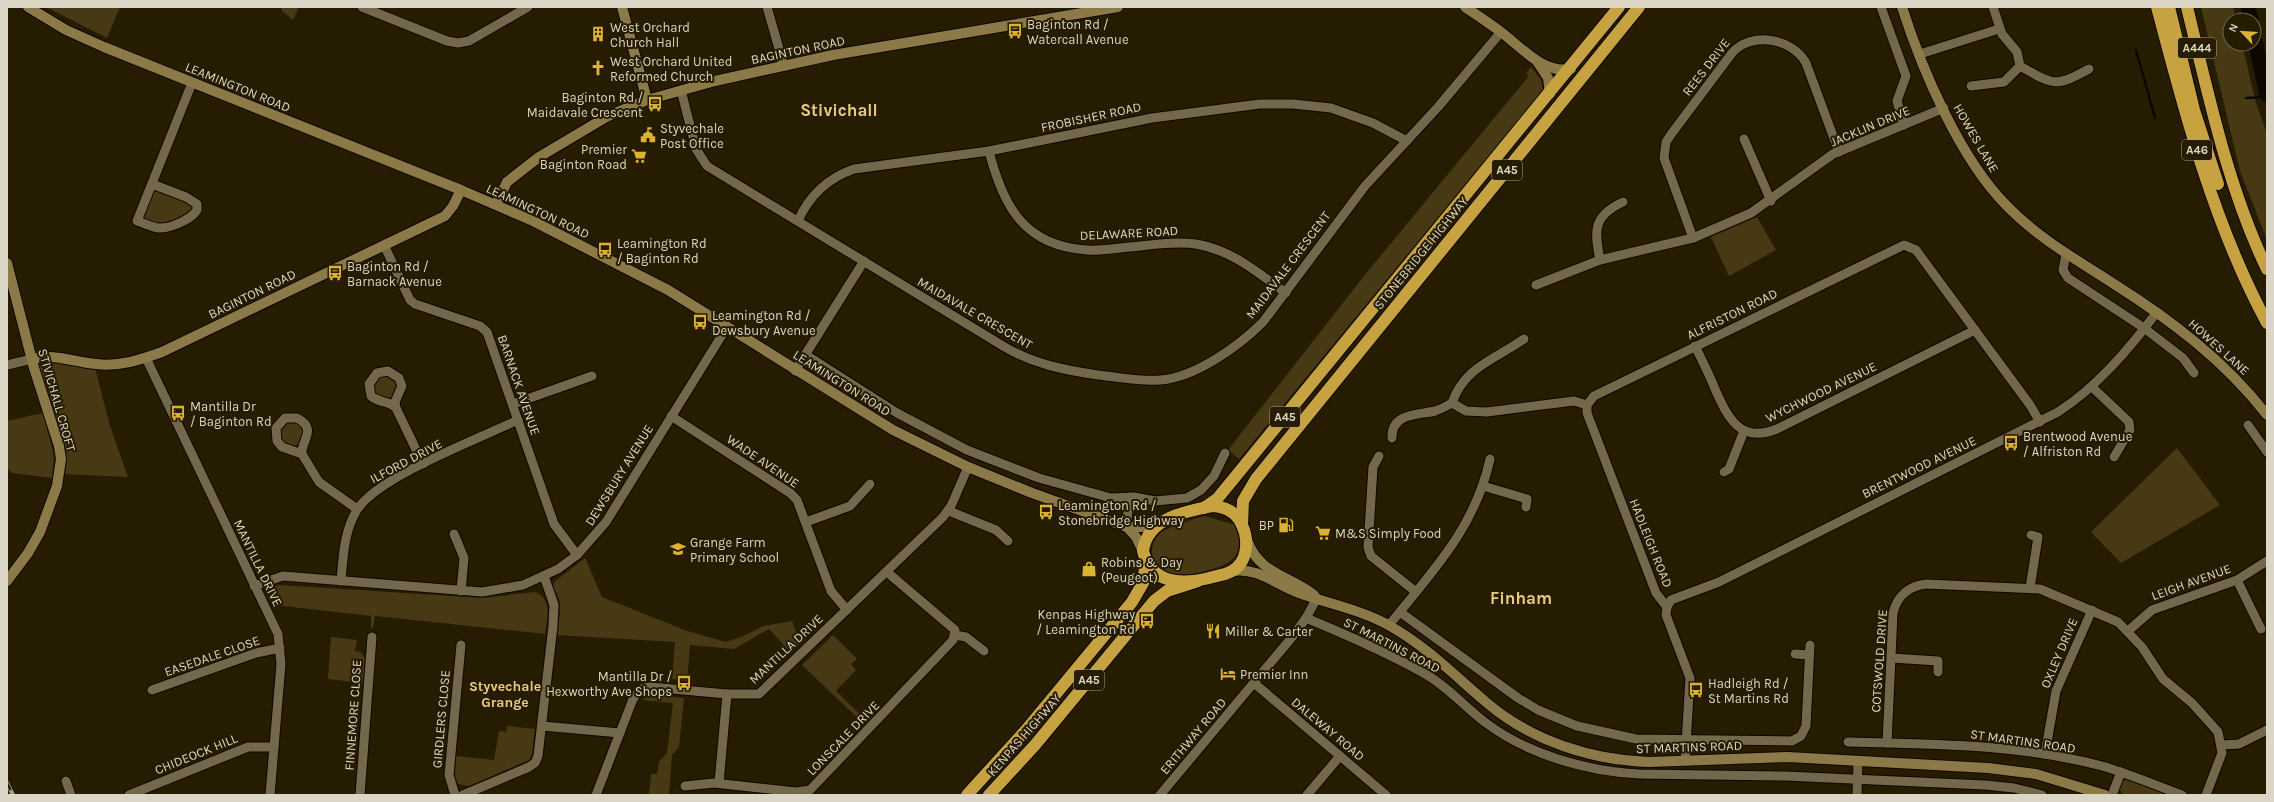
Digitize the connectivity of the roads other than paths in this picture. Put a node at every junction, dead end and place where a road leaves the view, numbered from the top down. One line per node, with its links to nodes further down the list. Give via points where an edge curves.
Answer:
1 (28, 7): 25 (main road, LEAMINGTON ROAD, via 78,36)
2 (362, 7): 3 (street, via 456,43 469,41)
3 (528, 7)
4 (622, 7): 30 (main road)
5 (767, 7): 21 (street)
6 (1118, 7): 21 (main road, BAGINTON ROAD, via 902,42)
7 (1465, 7): 18 (main road)
8 (1619, 7): 23 (highway, STONEBRIDGE HIGHWAY / A45)
9 (1639, 7): 97 (highway, STONEBRIDGE HIGHWAY / A45, via 1256,479 1243,503)
10 (1882, 7): 32 (street, via 1906,76 1897,101)
11 (1902, 7): 19 (main road, HOWES LANE)
12 (1993, 7): 17 (street)
13 (2157, 7): 54 (highway, A46, via 2187,121 2234,252)
14 (2168, 7): 52 (highway, A46, via 2194,110 2234,236)
15 (2187, 7): 27 (highway, A444)
16 (2195, 7): 27 (highway, A46, via 2206,64)
17 (1999, 29): 19 (street); 22 (street, via 2017,52)
18 (1501, 32): 20 (main road); 34 (street, MAIDAVALE CRESCENT)
19 (1920, 54): 31 (main road, HOWES LANE)
20 (1536, 60): 23 (main road, via 1557,69); 29 (main road, via 1548,78)
21 (784, 66): 28 (main road, BAGINTON ROAD)
22 (2020, 66): 24 (street, via 2052,83 2067,81); 26 (street, via 2004,82)
23 (1571, 69): 29 (highway, STONEBRIDGE HIGHWAY / A45)
24 (2089, 69)
25 (192, 83): 37 (street); 38 (main road, LEAMINGTON ROAD)
26 (1971, 86)
27 (2207, 89): 49 (highway, A46, via 2233,182)
28 (681, 90): 30 (main road, BAGINTON ROAD); 42 (street, MAIDAVALE CRESCENT, via 696,149 704,164)
29 (1550, 94): 92 (highway, STONEBRIDGE HIGHWAY / A45, via 1217,499)
30 (647, 100): 41 (main road, BAGINTON ROAD, via 608,116 539,157 507,182)
31 (1944, 108): 32 (street, JACKLIN DRIVE); 45 (main road, HOWES LANE, via 1968,155 1992,190 2022,220)
32 (1904, 125): 36 (street, JACKLIN DRIVE)
33 (1744, 139): 39 (street)
34 (1407, 141): 35 (street, FROBISHER ROAD, via 1373,123 1338,110 1309,105 1275,104 1152,118); 51 (street, MAIDAVALE CRESCENT, via 1347,209)
35 (989, 151): 42 (street, FROBISHER ROAD, via 860,168 848,172 820,189 809,201); 51 (street, DELAWARE ROAD, via 1007,204 1030,230 1050,241 1089,250 1181,243 1211,247 1235,258)
36 (1839, 152): 39 (street, JACKLIN DRIVE); 43 (street, REES DRIVE, via 1801,55 1789,46 1768,41 1754,39 1742,44 1732,53 1672,133 1665,147 1665,163)
37 (152, 184): 37 (street, via 190,199 197,204 198,210 192,216 160,228 138,220)
38 (461, 190): 41 (main road, LEAMINGTON ROAD); 44 (main road, BAGINTON ROAD, via 454,206 445,216)
39 (1770, 201): 43 (street, JACKLIN DRIVE, via 1750,213)
40 (1623, 202): 46 (street, via 1606,212 1598,224 1596,238)
41 (496, 204): 55 (main road, LEAMINGTON ROAD, via 668,290)
42 (798, 221): 47 (street, MAIDAVALE CRESCENT)
43 (1693, 238): 46 (street, JACKLIN DRIVE)
44 (384, 245): 61 (main road, BAGINTON ROAD); 69 (street, BARNACK AVENUE, via 410,300 484,328)
45 (2066, 254): 53 (main road, HOWES LANE); 56 (street, via 2063,270 2068,278)
46 (1600, 260): 50 (street, JACKLIN DRIVE)
47 (864, 261): 51 (street, MAIDAVALE CRESCENT, via 1022,356 1062,370 1140,380 1162,380 1179,376 1217,357 1254,331); 60 (street)
48 (7, 263): 62 (main road, STIVICHALL CROFT)
49 (2267, 268)
50 (1536, 285)
51 (1286, 293)
52 (2267, 308)
53 (2157, 312): 56 (street, BRENTWOOD AVENUE); 72 (main road, HOWES LANE, via 2225,368)
54 (2267, 323)
55 (727, 327): 64 (main road, LEAMINGTON ROAD); 73 (street, DEWSBURY AVENUE)
56 (2144, 328): 65 (street, via 2183,358); 67 (street, BRENTWOOD AVENUE)
57 (1975, 330): 59 (street, ALFRISTON ROAD, via 1916,250 1904,245); 75 (street, ALFRISTON ROAD); 77 (street, WYCHWOOD AVENUE, via 1777,429 1757,434)
58 (1524, 339): 68 (street, via 1462,381)
59 (1695, 346): 70 (street, ALFRISTON ROAD, via 1594,396); 77 (street, via 1726,412)
60 (806, 355): 64 (street); 90 (street, LEAMINGTON ROAD, via 897,413 967,450 1039,478 1111,498)
61 (146, 358): 62 (main road, BAGINTON ROAD, via 109,365 53,356); 113 (street, MANTILLA DRIVE)
62 (32, 359): 63 (street); 110 (main road, STIVICHALL CROFT, via 60,452 60,474 36,540)
63 (7, 365)
64 (795, 371): 86 (main road, LEAMINGTON ROAD, via 893,430)
65 (2194, 373)
66 (592, 376): 69 (street)
67 (2092, 386): 75 (street, BRENTWOOD AVENUE, via 2075,402); 83 (street, via 2129,422 2130,430)
68 (1452, 402): 70 (street, via 1471,412 1574,401); 78 (street, via 1436,410 1404,417 1394,426)
69 (513, 404): 74 (street, BARNACK AVENUE)
70 (1587, 405): 118 (street, HADLEIGH ROAD, via 1586,412 1656,593)
71 (396, 408): 85 (street)
72 (2267, 415)
73 (671, 416): 95 (street, WADE AVENUE, via 790,492 797,500); 103 (street, DEWSBURY AVENUE, via 606,522)
74 (518, 420): 85 (street, ILFORD DRIVE); 103 (street, BARNACK AVENUE, via 554,524)
75 (2040, 422): 118 (street, BRENTWOOD AVENUE, via 1718,582 1674,599)
76 (2248, 425): 79 (street)
77 (1744, 431): 87 (street, via 1729,469)
78 (1392, 438)
79 (2267, 452)
80 (1225, 453): 90 (street, LEAMINGTON ROAD, via 1214,476 1201,490 1192,495 1180,499 1155,501)
81 (302, 454): 93 (street, via 319,482)
82 (1379, 456): 116 (street, via 1373,467 1368,547 1374,559)
83 (2114, 458)
84 (1490, 459): 89 (street)
85 (423, 464): 93 (street, ILFORD DRIVE, via 380,487)
86 (968, 467): 94 (street, MANTILLA DRIVE); 98 (main road, LEAMINGTON ROAD)
87 (1724, 472)
88 (870, 484): 95 (street, via 850,506)
89 (1483, 486): 91 (street, via 1527,499); 116 (street, via 1462,532)
90 (1130, 497): 98 (street)
91 (1526, 507)
92 (1204, 508): 96 (highway); 97 (highway, via 1218,507 1228,510 1235,514)
93 (357, 509): 111 (street, ILFORD DRIVE, via 346,537)
94 (949, 511): 102 (street, via 996,530); 107 (street, MANTILLA DRIVE)
95 (806, 522): 119 (street, WADE AVENUE, via 830,591)
96 (1159, 522): 98 (main road, LEAMINGTON ROAD, via 1143,527); 104 (highway, via 1146,537)
97 (1242, 525): 101 (highway)
98 (1126, 526): 104 (main road, via 1136,537)
99 (453, 532): 115 (street, via 464,558)
100 (2032, 535): 114 (street, via 2038,537)
101 (1246, 540): 106 (highway, via 1245,556); 117 (main road, ST MARTINS ROAD, via 1261,564 1303,586)
102 (1008, 541)
103 (577, 555): 108 (street, DEWSBURY AVENUE)
104 (1144, 556): 112 (highway, via 1154,572 1164,579 1177,582); 165 (highway, KENPAS HIGHWAY / A45, via 1143,583 1132,602 1026,730)
105 (2267, 561): 109 (street, LEIGH AVENUE)
106 (1232, 571): 112 (highway); 117 (main road, ST MARTINS ROAD, via 1255,571 1300,594)
107 (888, 572): 119 (street, MANTILLA DRIVE); 126 (street, via 955,630)
108 (544, 576): 115 (street, DEWSBURY AVENUE, via 503,590); 139 (street, via 554,605)
109 (2237, 580): 124 (street, LEIGH AVENUE, via 2152,610); 125 (street)
110 (7, 581)
111 (341, 581): 113 (street, DEWSBURY AVENUE, via 279,577); 115 (street, DEWSBURY AVENUE)
112 (1198, 581): 166 (highway, KENPAS HIGHWAY / A45, via 1167,591 1154,601 1035,745)
113 (254, 586): 130 (street, MANTILLA DRIVE, via 276,629)
114 (2030, 588): 120 (street, COTSWOLD DRIVE, via 2049,591); 134 (street, COTSWOLD DRIVE, via 1926,584 1909,589 1898,599 1895,606)
115 (460, 591)
116 (1416, 592): 121 (street)
117 (1317, 598): 122 (street, ERITHWAY ROAD); 123 (main road, ST MARTINS ROAD)
118 (1667, 607): 142 (street, HADLEIGH ROAD, via 1666,615 1690,678)
119 (847, 610): 138 (street, MANTILLA DRIVE, via 762,693 754,696)
120 (2092, 610): 124 (street, COTSWOLD DRIVE, via 2118,622); 147 (street, OXLEY DRIVE, via 2056,691)
121 (1400, 612): 123 (street); 142 (street, ST MARTINS ROAD, via 1500,686 1538,710 1577,726 1621,738)
122 (1306, 618): 136 (street, ERITHWAY ROAD); 152 (street, ST MARTINS ROAD, via 1428,676 1505,735 1543,753 1581,766 1639,774)
123 (1389, 625): 149 (main road, ST MARTINS ROAD, via 1425,649 1497,712 1541,737 1580,752 1610,759)
124 (2128, 631): 145 (street, COTSWOLD DRIVE, via 2163,679 2187,698 2214,726)
125 (2262, 632)
126 (955, 635): 131 (street, via 966,637); 157 (street, LONSCALE DRIVE, via 810,790)
127 (372, 638): 161 (street, FINNEMORE CLOSE)
128 (460, 645): 162 (street, GIRDLERS CLOSE, via 449,775)
129 (1810, 645): 133 (street)
130 (280, 648): 137 (street, EASEDALE CLOSE, via 256,653); 146 (street, MANTILLA DRIVE)
131 (984, 651)
132 (1795, 654): 133 (street)
133 (1809, 655): 142 (street, ST MARTINS ROAD, via 1806,726 1798,738 1792,741)
134 (1892, 658): 135 (street, via 1938,661); 144 (street, COTSWOLD DRIVE)
135 (1938, 672)
136 (1254, 683): 148 (street, DALEWAY ROAD); 167 (street, ERITHWAY ROAD)
137 (152, 690)
138 (727, 694): 141 (street, MANTILLA DRIVE, via 650,687 641,689 633,699); 154 (street)
139 (542, 726): 141 (street); 163 (street, via 538,756 533,765)
140 (2267, 730): 145 (street, via 2239,744)
141 (620, 733): 164 (street, MANTILLA DRIVE)
142 (1687, 739): 149 (street, HADLEIGH ROAD)
143 (1848, 742): 144 (street, ST MARTINS ROAD)
144 (1887, 743): 147 (street, ST MARTINS ROAD, via 1980,747)
145 (2222, 745): 176 (street, via 2221,757)
146 (274, 747): 159 (street, CHIDEOCK HILL, via 248,747); 160 (street, MANTILLA DRIVE)
147 (2045, 754): 151 (street, ST MARTINS ROAD)
148 (1340, 756): 168 (street); 169 (street, DALEWAY ROAD)
149 (1685, 761): 150 (main road, ST MARTINS ROAD, via 1773,757)
150 (1858, 761): 152 (street); 173 (main road, ST MARTINS ROAD, via 2011,770 2036,774)
151 (2121, 772): 174 (street); 175 (street, ST MARTINS ROAD)
152 (1857, 779): 155 (street, ST MARTINS ROAD); 170 (street)
153 (66, 781): 158 (street)
154 (719, 783): 156 (street, LONSCALE DRIVE); 157 (street, LONSCALE DRIVE)
155 (1985, 785): 171 (street); 172 (street, ST MARTINS ROAD, via 2014,788)
156 (685, 786)
157 (758, 792)
158 (71, 795)
159 (129, 795)
160 (270, 795)
161 (360, 795)
162 (455, 795)
163 (463, 795)
164 (596, 795)
165 (967, 795)
166 (989, 795)
167 (1160, 795)
168 (1307, 795)
169 (1386, 795)
170 (1857, 795)
171 (1984, 795)
172 (2042, 795)
173 (2105, 795)
174 (2112, 795)
175 (2182, 795)
176 (2206, 795)

